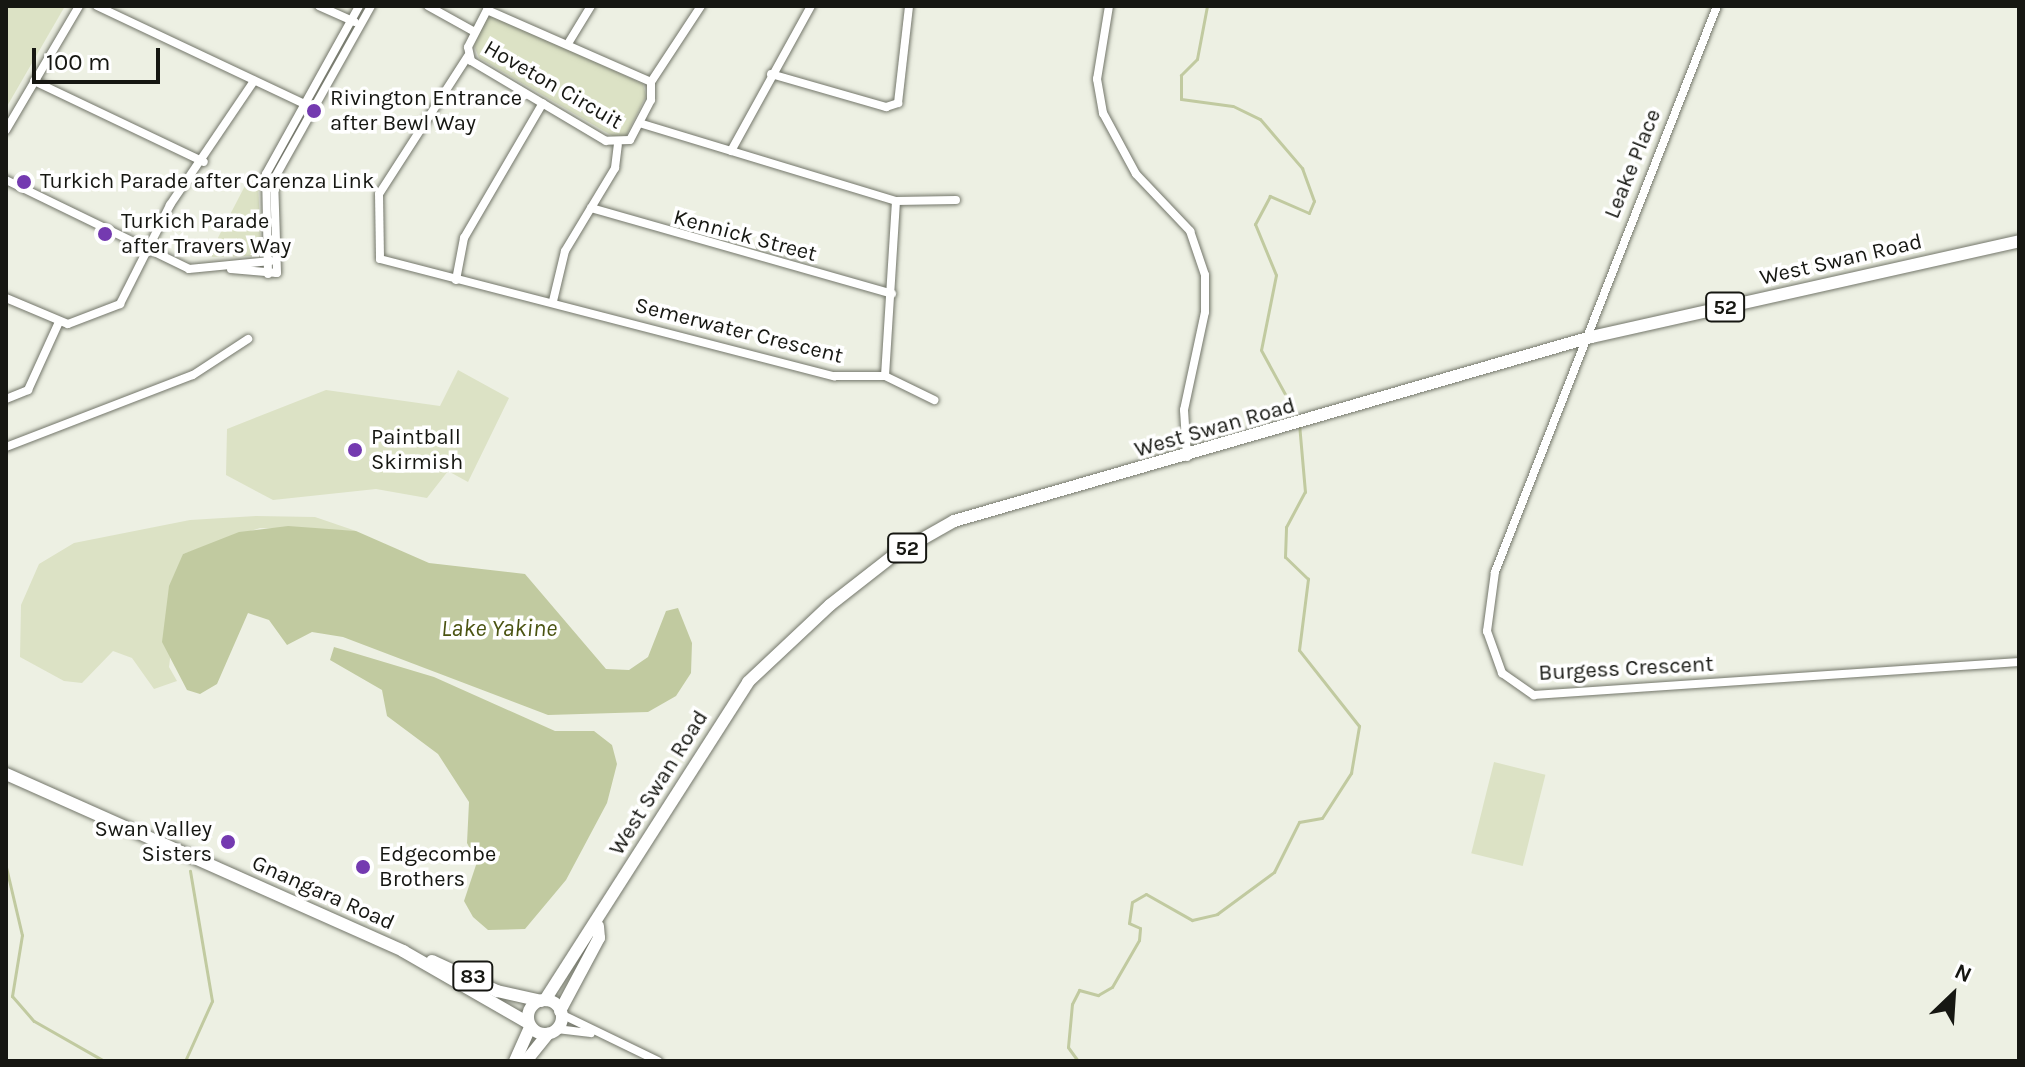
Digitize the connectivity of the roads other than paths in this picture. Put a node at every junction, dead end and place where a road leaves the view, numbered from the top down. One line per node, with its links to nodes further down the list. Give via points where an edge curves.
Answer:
1 (79, 6): 19 (street)
2 (97, 6): 20 (street)
3 (319, 6): 14 (street)
4 (359, 6): 14 (street)
5 (371, 6): 14 (street)
6 (428, 6): 15 (street)
7 (591, 6): 16 (street)
8 (701, 6): 21 (street)
9 (811, 6): 18 (street)
10 (909, 6): 18 (street, via 898,103 886,107)
11 (1109, 6): 48 (street, via 1097,79 1103,113 1136,174 1190,231 1205,275 1205,312 1184,410)
12 (1717, 6): 42 (street, Leake Place, via 1592,310)
13 (490, 8): 15 (street, Hoveton Circuit); 16 (street, Hoveton Circuit)
14 (355, 22): 23 (street)
15 (473, 31): 17 (street, Hoveton Circuit)
16 (569, 42): 21 (street, Hoveton Circuit)
17 (468, 56): 22 (street, Hoveton Circuit); 37 (street, Semerwater Crescent, via 454,69 375,208 380,259)
18 (771, 74): 27 (street)
19 (34, 81): 25 (street); 28 (street)
20 (254, 81): 23 (street); 28 (street)
21 (651, 82): 24 (street, Hoveton Circuit)
22 (543, 103): 26 (street, Hoveton Circuit); 37 (street, via 464,238)
23 (306, 105): 35 (street, via 266,174)
24 (642, 124): 26 (street, Hoveton Circuit); 27 (street)
25 (6, 130)
26 (618, 145): 32 (street, via 615,168)
27 (731, 151): 31 (street)
28 (204, 162): 34 (street, via 170,205)
29 (6, 180): 34 (street)
30 (956, 200): 31 (street)
31 (896, 201): 38 (street)
32 (591, 208): 38 (street, Kennick Street); 40 (street, via 565,251)
33 (2019, 241): 42 (main road, West Swan Road / 52)
34 (150, 249): 36 (street, via 189,269); 41 (street, via 120,304)
35 (272, 261): 36 (street); 36 (street, via 273,273)
36 (231, 269)
37 (456, 280): 40 (street, Semerwater Crescent)
38 (892, 294): 44 (street)
39 (6, 298): 41 (street)
40 (553, 301): 44 (street, Semerwater Crescent, via 834,376)
41 (59, 322): 45 (street, via 28,390)
42 (1591, 337): 48 (main road, West Swan Road / 52); 49 (street, Burgess Crescent, via 1495,572 1487,631 1502,673 1534,695)
43 (248, 339): 47 (street, via 193,375)
44 (885, 376): 46 (street)
45 (6, 399)
46 (934, 400)
47 (6, 447)
48 (1188, 457): 51 (main road, West Swan Road / 52, via 954,521 894,555 830,605 724,714)
49 (2019, 662)
50 (6, 774): 52 (main road, Gnangara Road / 83)
51 (598, 926): 53 (main road, West Swan Road / 52); 54 (main road, West Swan Road / 52, via 599,938)
52 (403, 951): 53 (main road, Gnangara Road / 83, via 505,994); 55 (main road, Gnangara Road / 83)
53 (543, 1001): 54 (main road); 55 (main road, 52, via 531,1007)
54 (561, 1013): 56 (main road, 52); 57 (street)
55 (529, 1025): 56 (main road, Gnangara Road); 58 (main road, 52)
56 (552, 1032): 57 (street); 59 (main road, 52)
57 (600, 1034): 60 (street)
58 (515, 1061)
59 (526, 1061)
60 (658, 1061)

